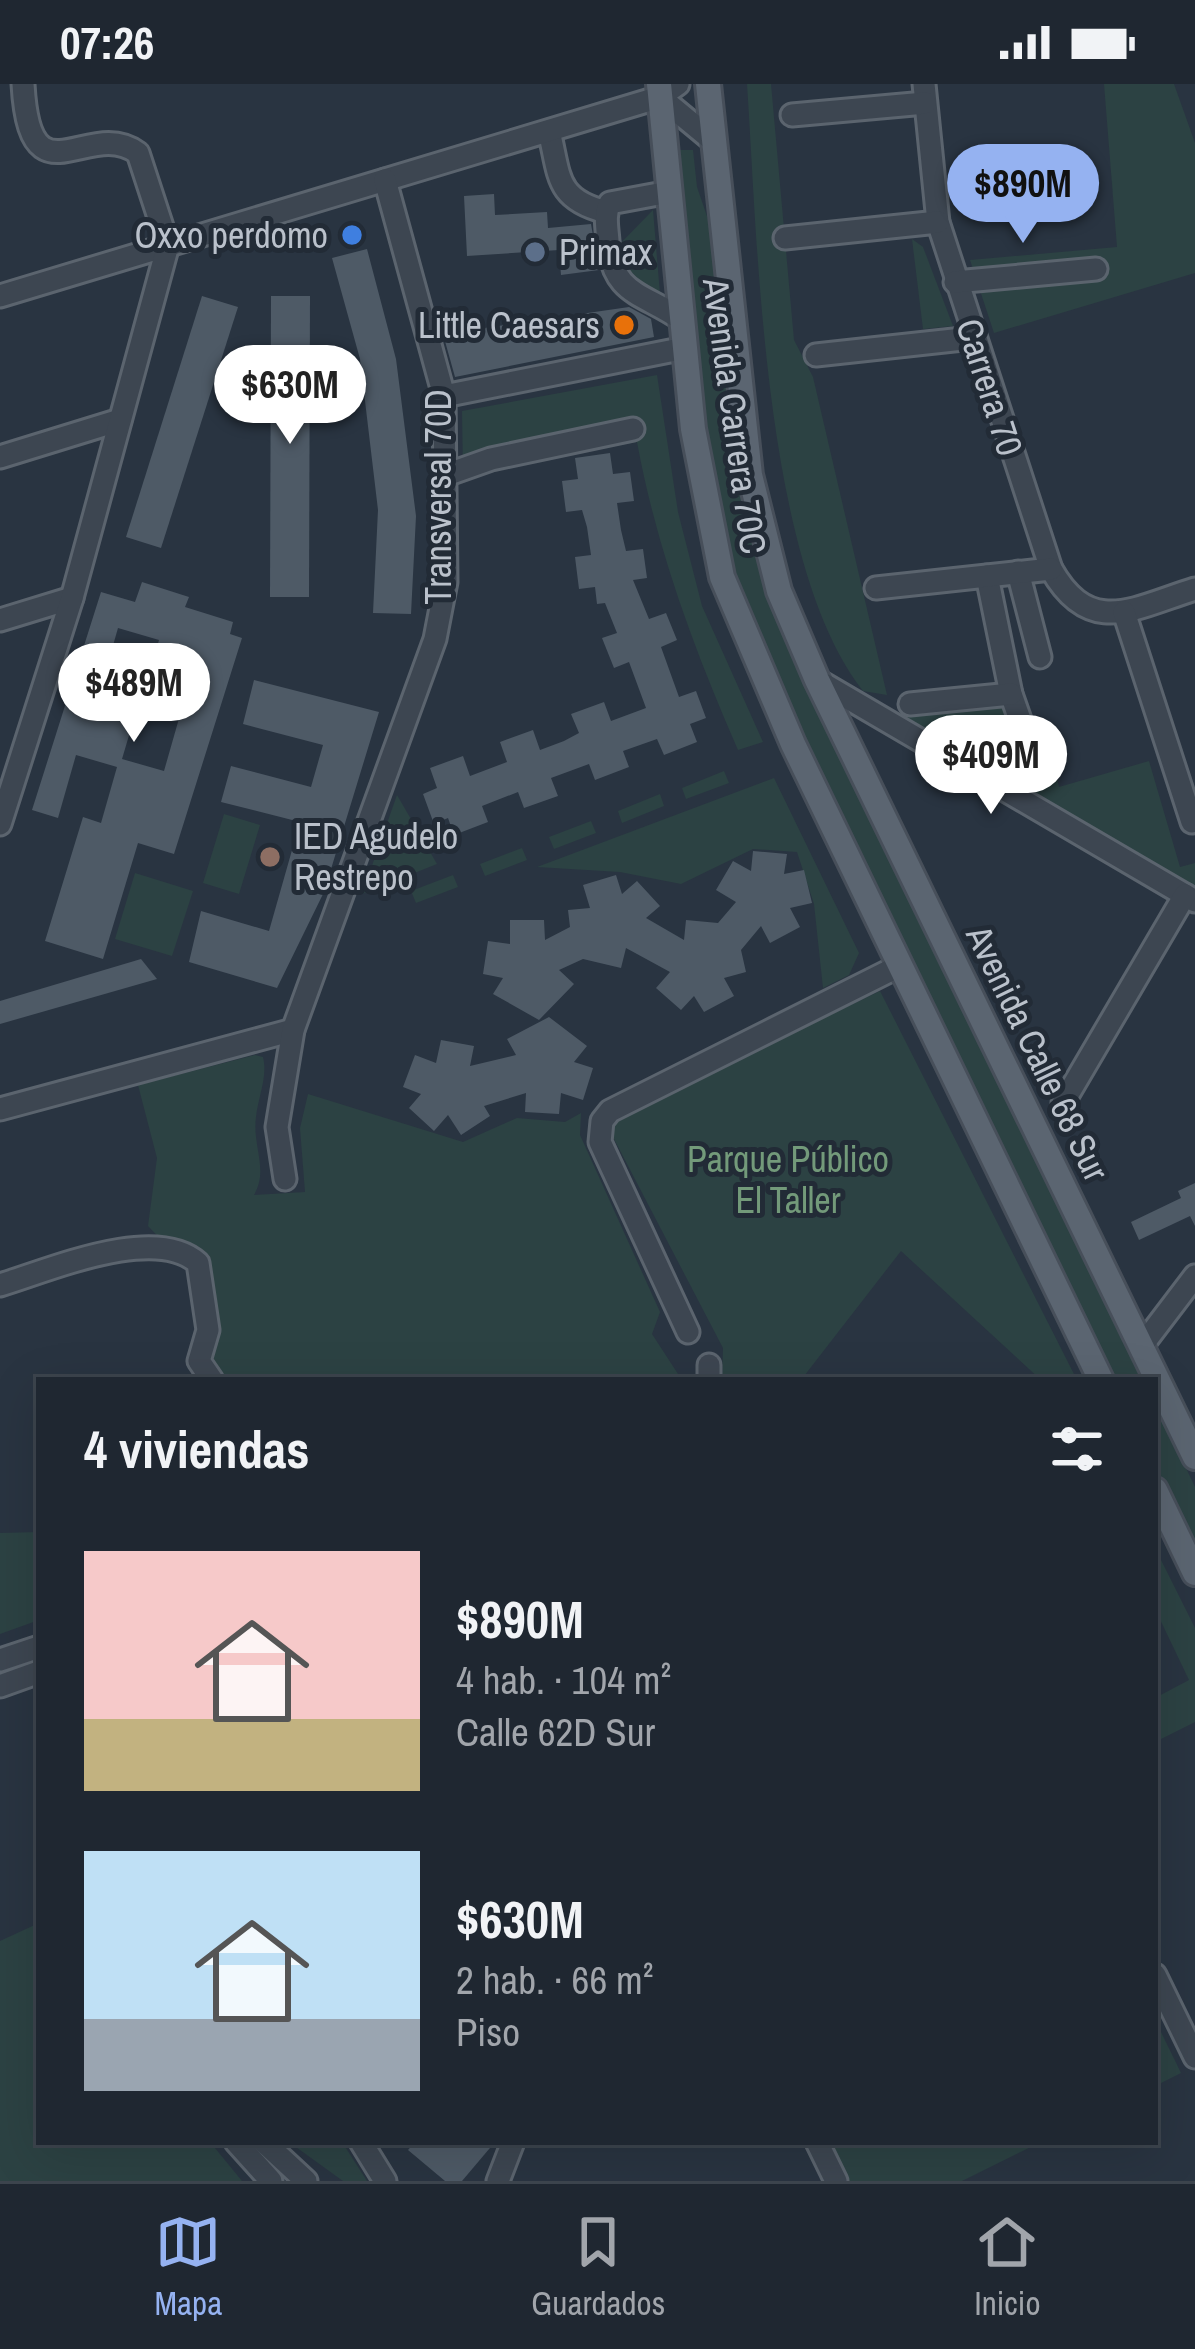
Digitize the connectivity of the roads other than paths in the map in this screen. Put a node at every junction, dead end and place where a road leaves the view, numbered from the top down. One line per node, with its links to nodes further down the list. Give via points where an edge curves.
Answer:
1 (23, 84): 13 (street, via 27,128 45,148 60,154 115,145 144,161)
2 (708, 84): 7 (main road, Avenida Carrera 70C)
3 (666, 88): 6 (street); 7 (street); 9 (main road, Avenida Carrera 70C)
4 (924, 93): 5 (street); 11 (street, Carrera 70)
5 (793, 115)
6 (548, 131): 8 (street); 10 (street, via 563,189)
7 (713, 141): 35 (main road, Avenida Carrera 70C, via 750,475 779,592)
8 (385, 180): 13 (street); 21 (street, Transversal 70D)
9 (669, 192): 10 (street, via 621,198); 17 (main road, Avenida Carrera 70C)
10 (606, 212): 17 (street, via 611,270)
11 (938, 222): 12 (street); 15 (street, Carrera 70)
12 (785, 238)
13 (168, 245): 16 (street); 22 (street)
14 (1096, 269): 15 (street)
15 (956, 282): 18 (street, Carrera 70)
16 (0, 296)
17 (682, 320): 19 (main road, Avenida Carrera 70C)
18 (972, 338): 20 (street); 26 (street, Carrera 70)
19 (685, 348): 21 (street); 43 (main road, Avenida Carrera 70C, via 710,536 734,613)
20 (816, 355)
21 (444, 396): 25 (street, Transversal 70D)
22 (120, 420): 24 (street); 31 (street)
23 (633, 429): 25 (street)
24 (0, 457)
25 (443, 476): 44 (street, Transversal 70D, via 446,582 435,639)
26 (1051, 569): 27 (street); 32 (street, Carrera 70, via 1080,607)
27 (1018, 572): 28 (street); 34 (street)
28 (983, 576): 29 (street); 36 (street)
29 (876, 588)
30 (1195, 589): 32 (street)
31 (72, 598): 33 (street); 39 (street)
32 (1124, 612): 40 (street)
33 (0, 620)
34 (1040, 657)
35 (817, 680): 42 (street); 51 (main road, Avenida Calle 68 Sur)
36 (1011, 694): 37 (street); 38 (street)
37 (910, 704)
38 (1037, 768)
39 (7, 783): 41 (street)
40 (1192, 822)
41 (0, 824)
42 (1190, 898): 45 (street)
43 (899, 966): 50 (street, via 602,1121 600,1142); 53 (main road)
44 (293, 1030): 46 (street); 47 (street, Transversal 70D, via 277,1127)
45 (1063, 1103)
46 (0, 1109)
47 (285, 1179)
48 (1195, 1276): 51 (street)
49 (0, 1285): 52 (street, via 149,1246 180,1252 198,1263 208,1330 199,1361)
50 (688, 1332)
51 (1141, 1347): 54 (main road, Avenida Calle 68 Sur)
52 (210, 1377)
53 (1100, 1377)
54 (1156, 1377)
55 (1158, 1382): 56 (main road, Avenida Calle 68 Sur)
56 (1195, 1457)
57 (1158, 1496): 58 (main road)
58 (1195, 1573)
59 (36, 1647): 60 (street)
60 (0, 1660)
61 (36, 1673): 62 (street)
62 (0, 1686)
63 (1158, 1981): 64 (street)
64 (1189, 2029): 65 (street)
65 (1195, 2057)
66 (239, 2145): 71 (street)
67 (267, 2145): 72 (street)
68 (367, 2145): 73 (street)
69 (512, 2145): 74 (street)
70 (818, 2145): 75 (street)
71 (271, 2181)
72 (306, 2181)
73 (385, 2181)
74 (498, 2181)
75 (836, 2181)

